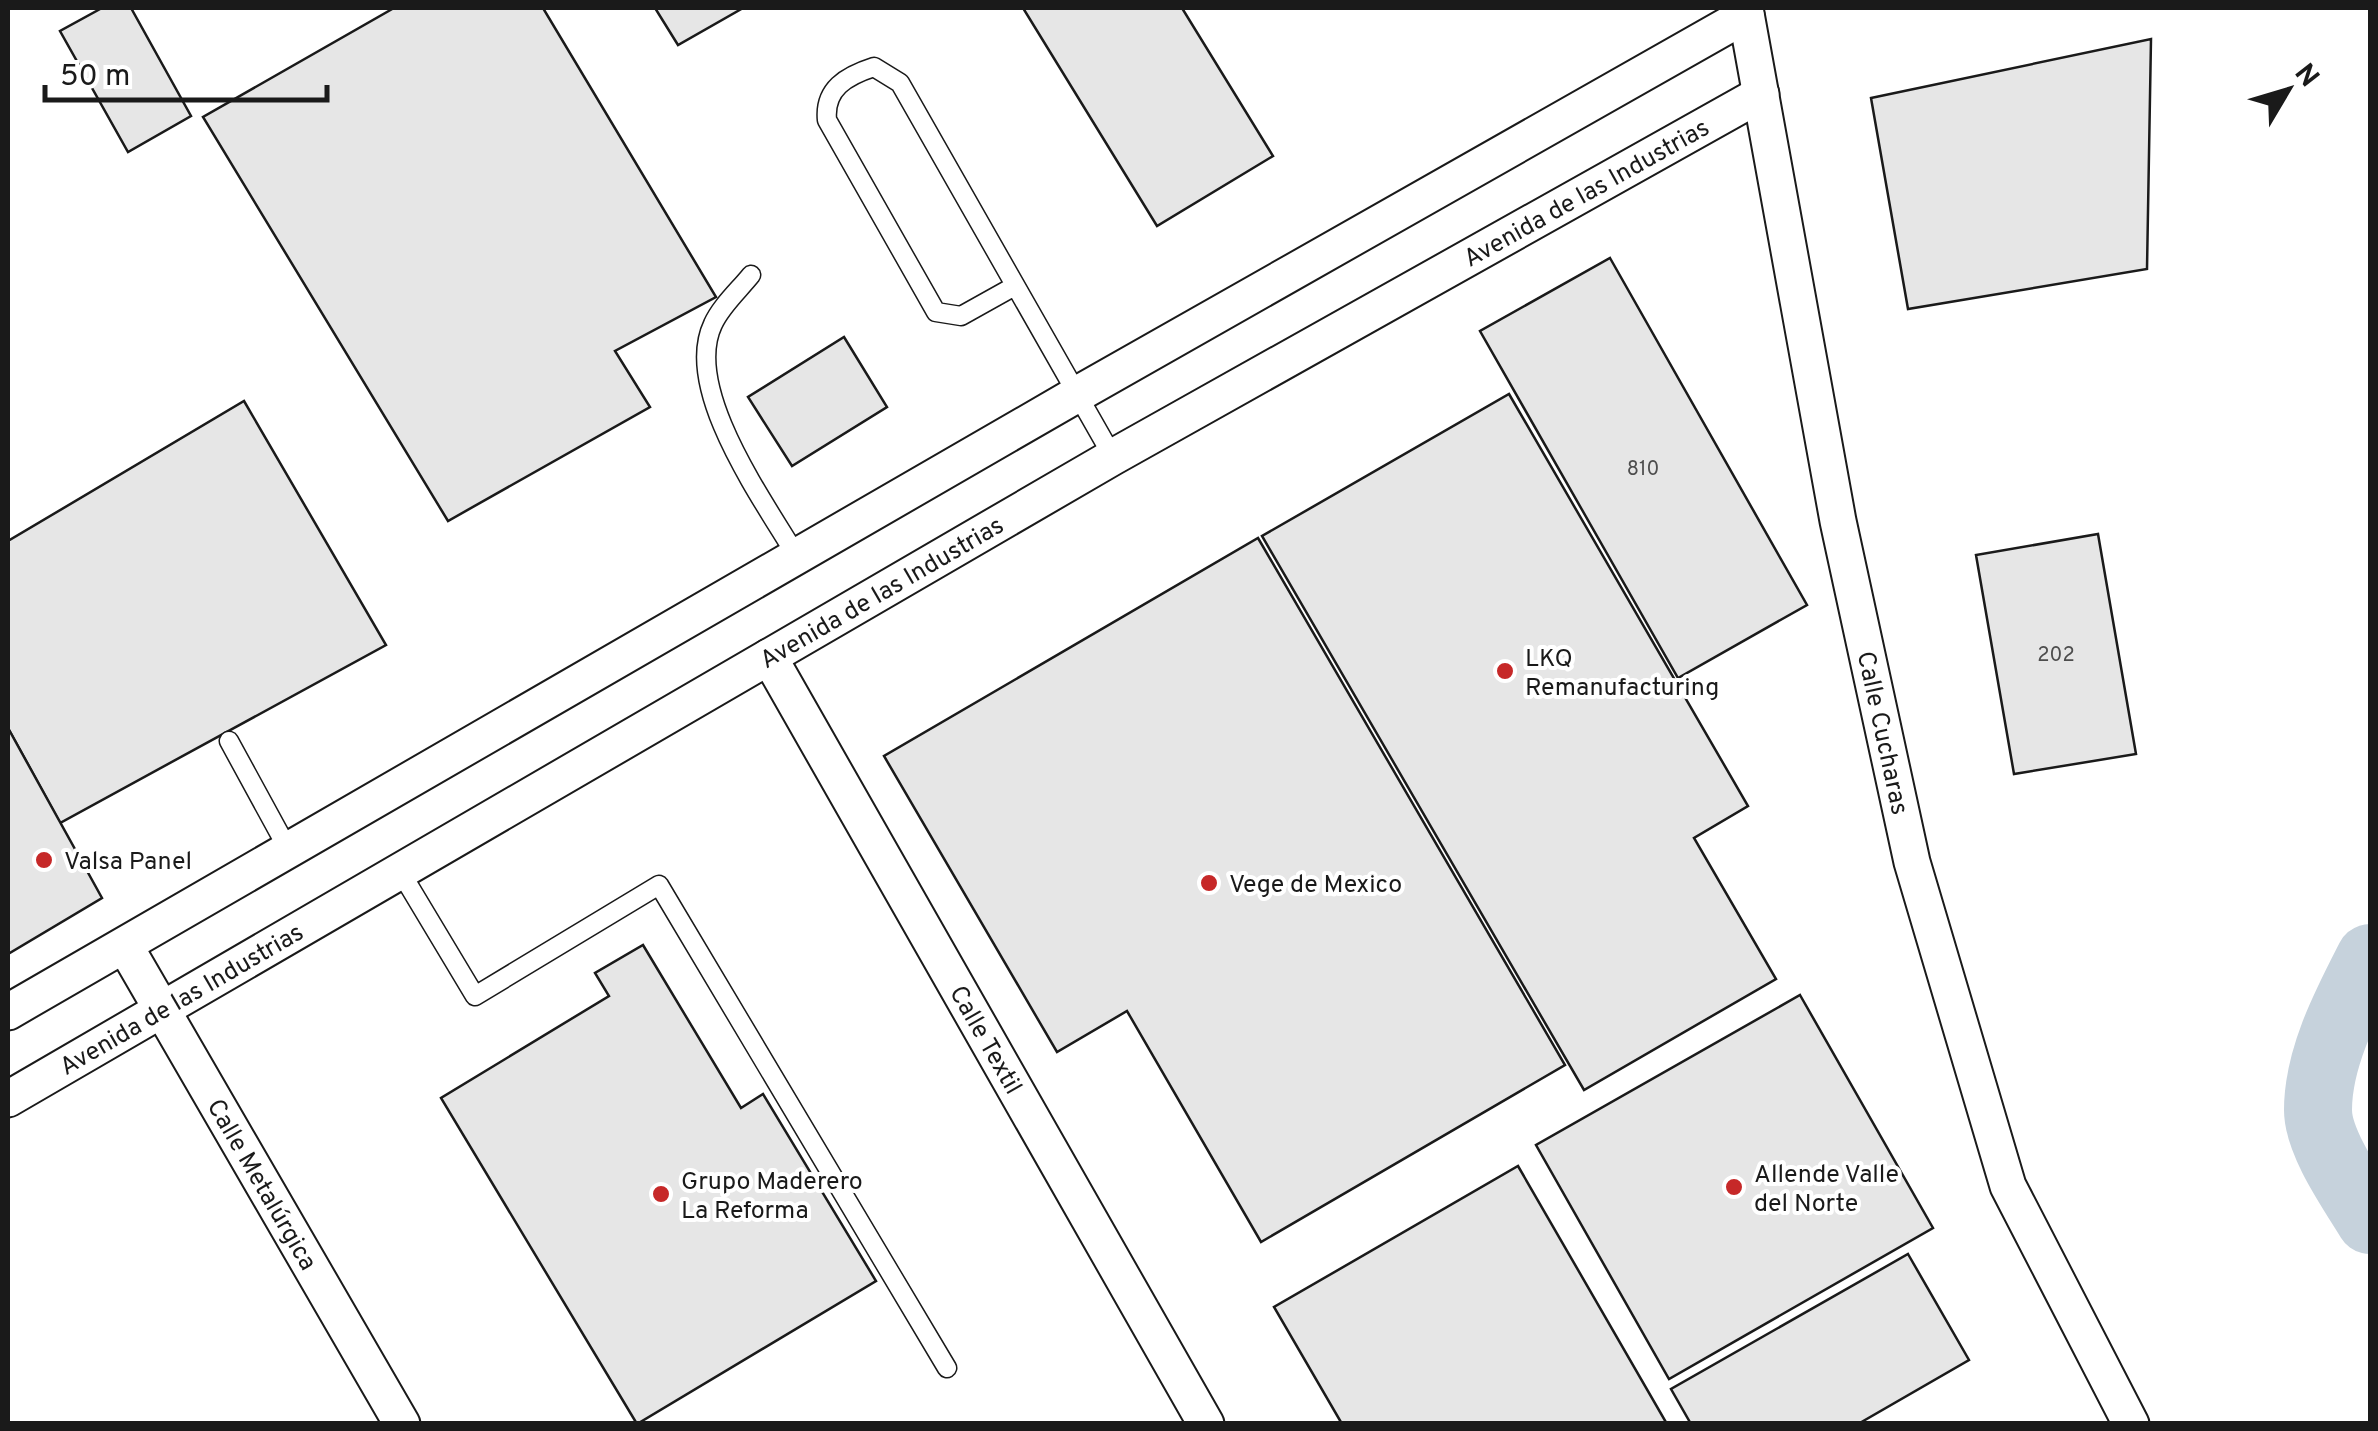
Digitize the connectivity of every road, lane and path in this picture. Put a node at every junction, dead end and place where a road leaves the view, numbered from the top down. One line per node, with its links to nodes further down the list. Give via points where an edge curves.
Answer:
1 (1746, 11): 2 (street, Calle Cucharas); 5 (street)
2 (1761, 94): 6 (street, Avenida de las Industrias); 19 (street, Calle Cucharas, via 1838,520 1912,862 2008,1186)
3 (751, 274): 7 (lane, via 712,324 704,362 721,424)
4 (1013, 287): 4 (lane, via 900,83 874,67 852,74 826,104 827,120 936,312 961,316); 5 (lane)
5 (1076, 395): 6 (lane); 7 (street)
6 (1113, 457): 8 (street, Avenida de las Industrias)
7 (798, 556): 10 (street)
8 (769, 657): 11 (street, Avenida de las Industrias); 18 (street, Calle Textil)
9 (229, 741): 10 (lane)
10 (288, 851): 12 (street)
11 (400, 871): 13 (street, Avenida de las Industrias); 16 (lane, via 475,996 659,885)
12 (125, 946): 13 (street, Calle Metalúrgica); 14 (street)
13 (162, 1010): 15 (street, Avenida de las Industrias); 17 (street, Calle Metalúrgica)
14 (8, 1012)
15 (8, 1098)
16 (947, 1368)
17 (402, 1424)
18 (1206, 1424)
19 (2131, 1424)

